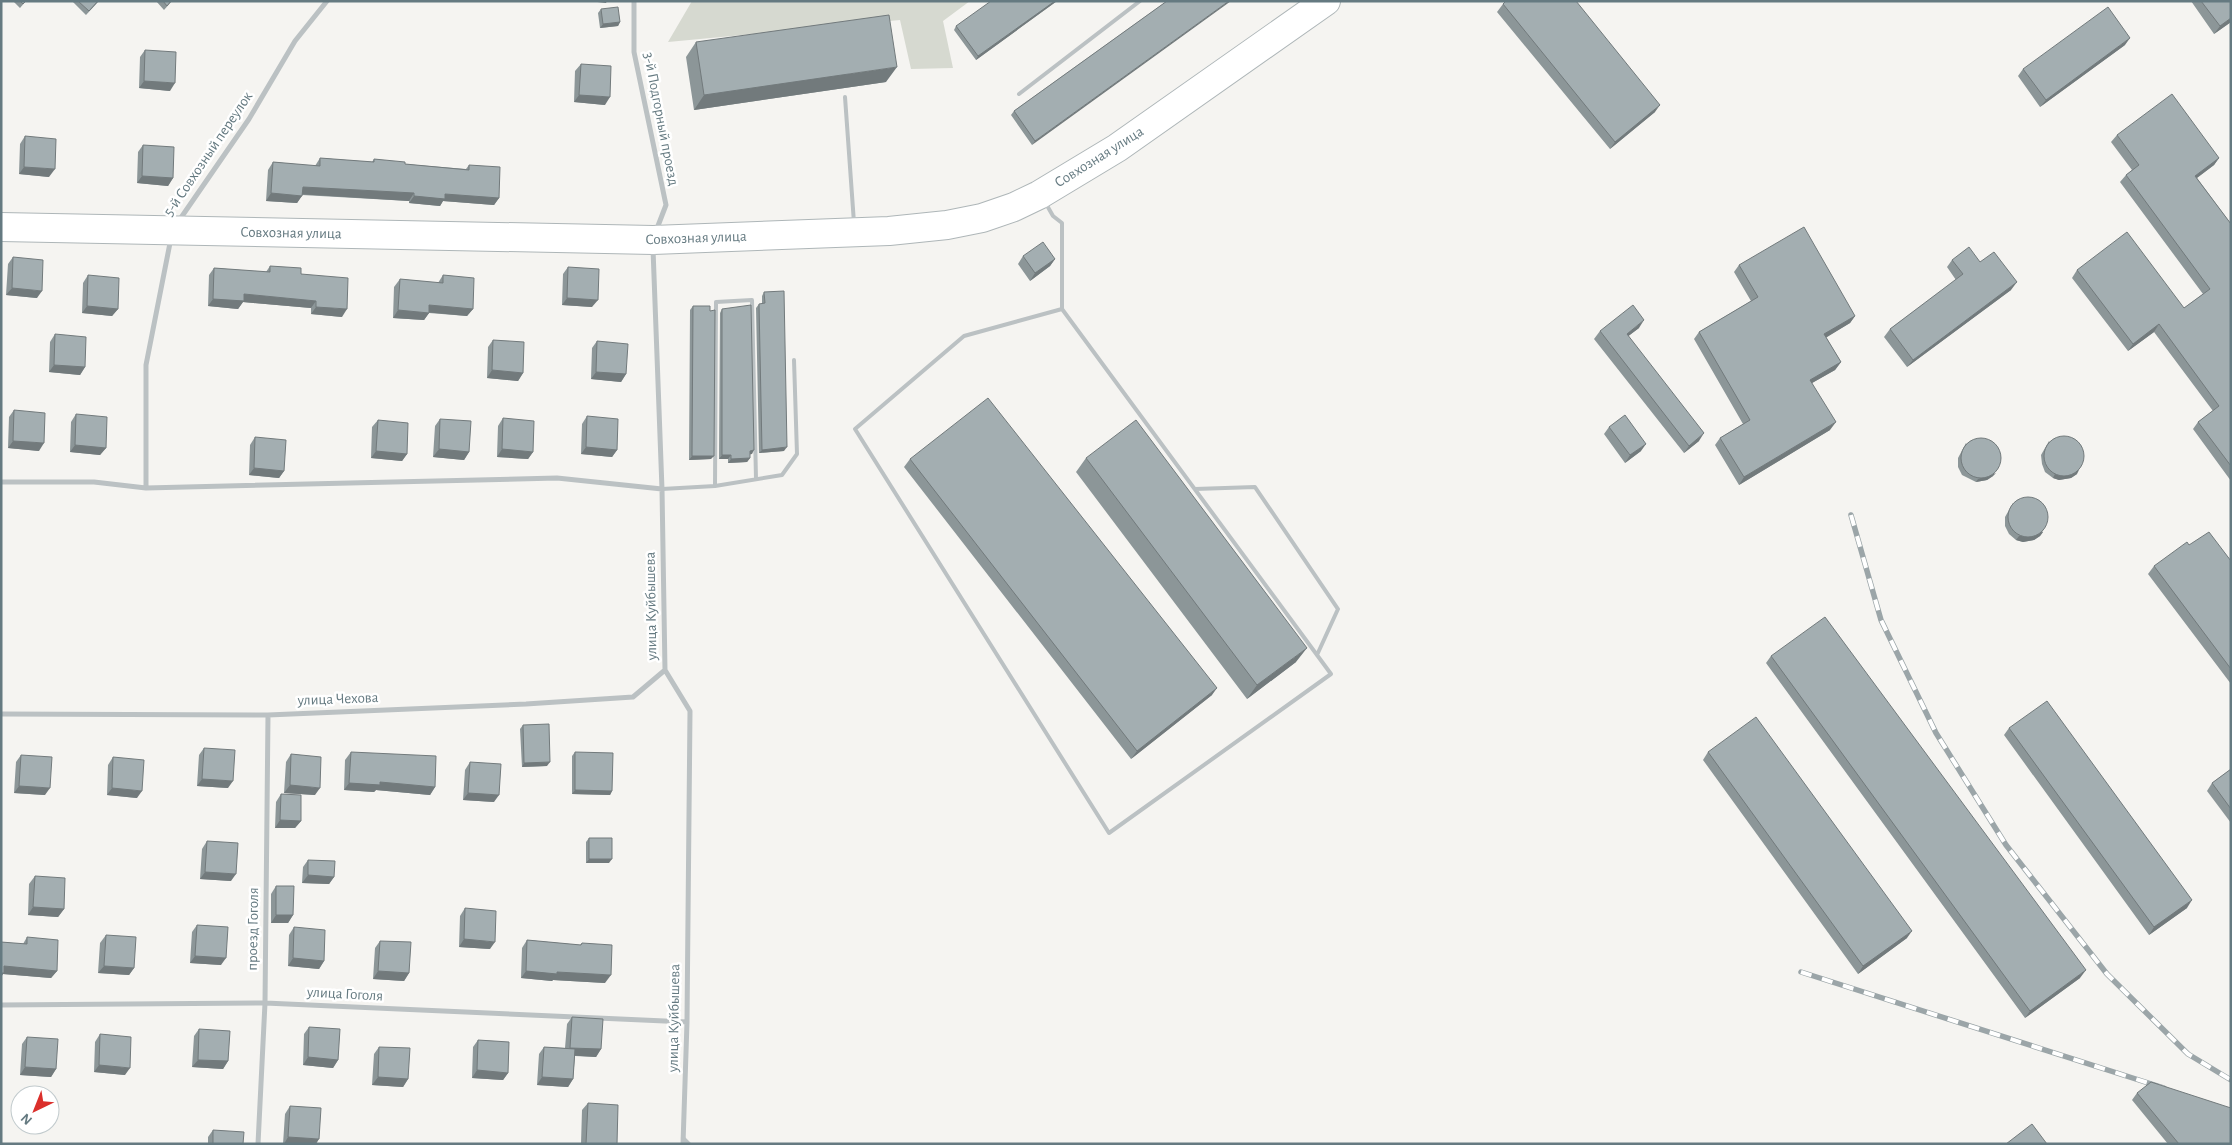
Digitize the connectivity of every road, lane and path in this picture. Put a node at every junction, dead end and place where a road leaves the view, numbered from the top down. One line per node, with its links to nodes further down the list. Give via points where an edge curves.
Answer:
1 (327, 1): 9 (street, 5-й Совхозный переулок, via 294,41 250,119)
2 (634, 1): 11 (street, 3-й Подгорный проезд, via 634,52 666,205)
3 (1140, 1): 5 (lane)
4 (1326, 1): 7 (street, Совхозная улица, via 1117,148)
5 (1019, 94)
6 (845, 97): 10 (lane)
7 (1039, 194): 10 (street, Совхозная улица, via 982,218 947,225); 12 (lane, via 1053,216 1062,223)
8 (1, 227): 9 (street, Совхозная улица)
9 (172, 230): 11 (street, Совхозная улица); 17 (street, 5-й Совхозный переулок, via 146,365)
10 (855, 232): 11 (street, Совхозная улица)
11 (653, 240): 18 (street, улица Куйбышева)
12 (1062, 309): 19 (lane); 20 (lane, via 964,336 855,429 1109,833 1331,674)
13 (794, 360): 14 (lane, via 797,454 782,475)
14 (756, 479): 16 (lane); 16 (lane, via 752,300 716,302)
15 (1, 482): 17 (street, via 94,482)
16 (715, 486): 18 (lane)
17 (146, 488): 18 (street, via 557,478)
18 (662, 489): 21 (street, улица Куйбышева)
19 (1195, 489): 20 (lane); 20 (lane, via 1255,487 1338,609)
20 (1317, 656)
21 (665, 670): 23 (street, улица Чехова, via 633,697); 26 (street, улица Куйбышева, via 690,711)
22 (1, 714): 23 (street, улица Чехова)
23 (268, 715): 24 (street, проезд Гоголя)
24 (265, 1003): 25 (street, улица Гоголя); 26 (street, улица Гоголя); 28 (street, проезд Гоголя)
25 (1, 1005)
26 (687, 1022): 27 (street, улица Куйбышева)
27 (683, 1141): 29 (lane)
28 (258, 1144)
29 (689, 1144)

